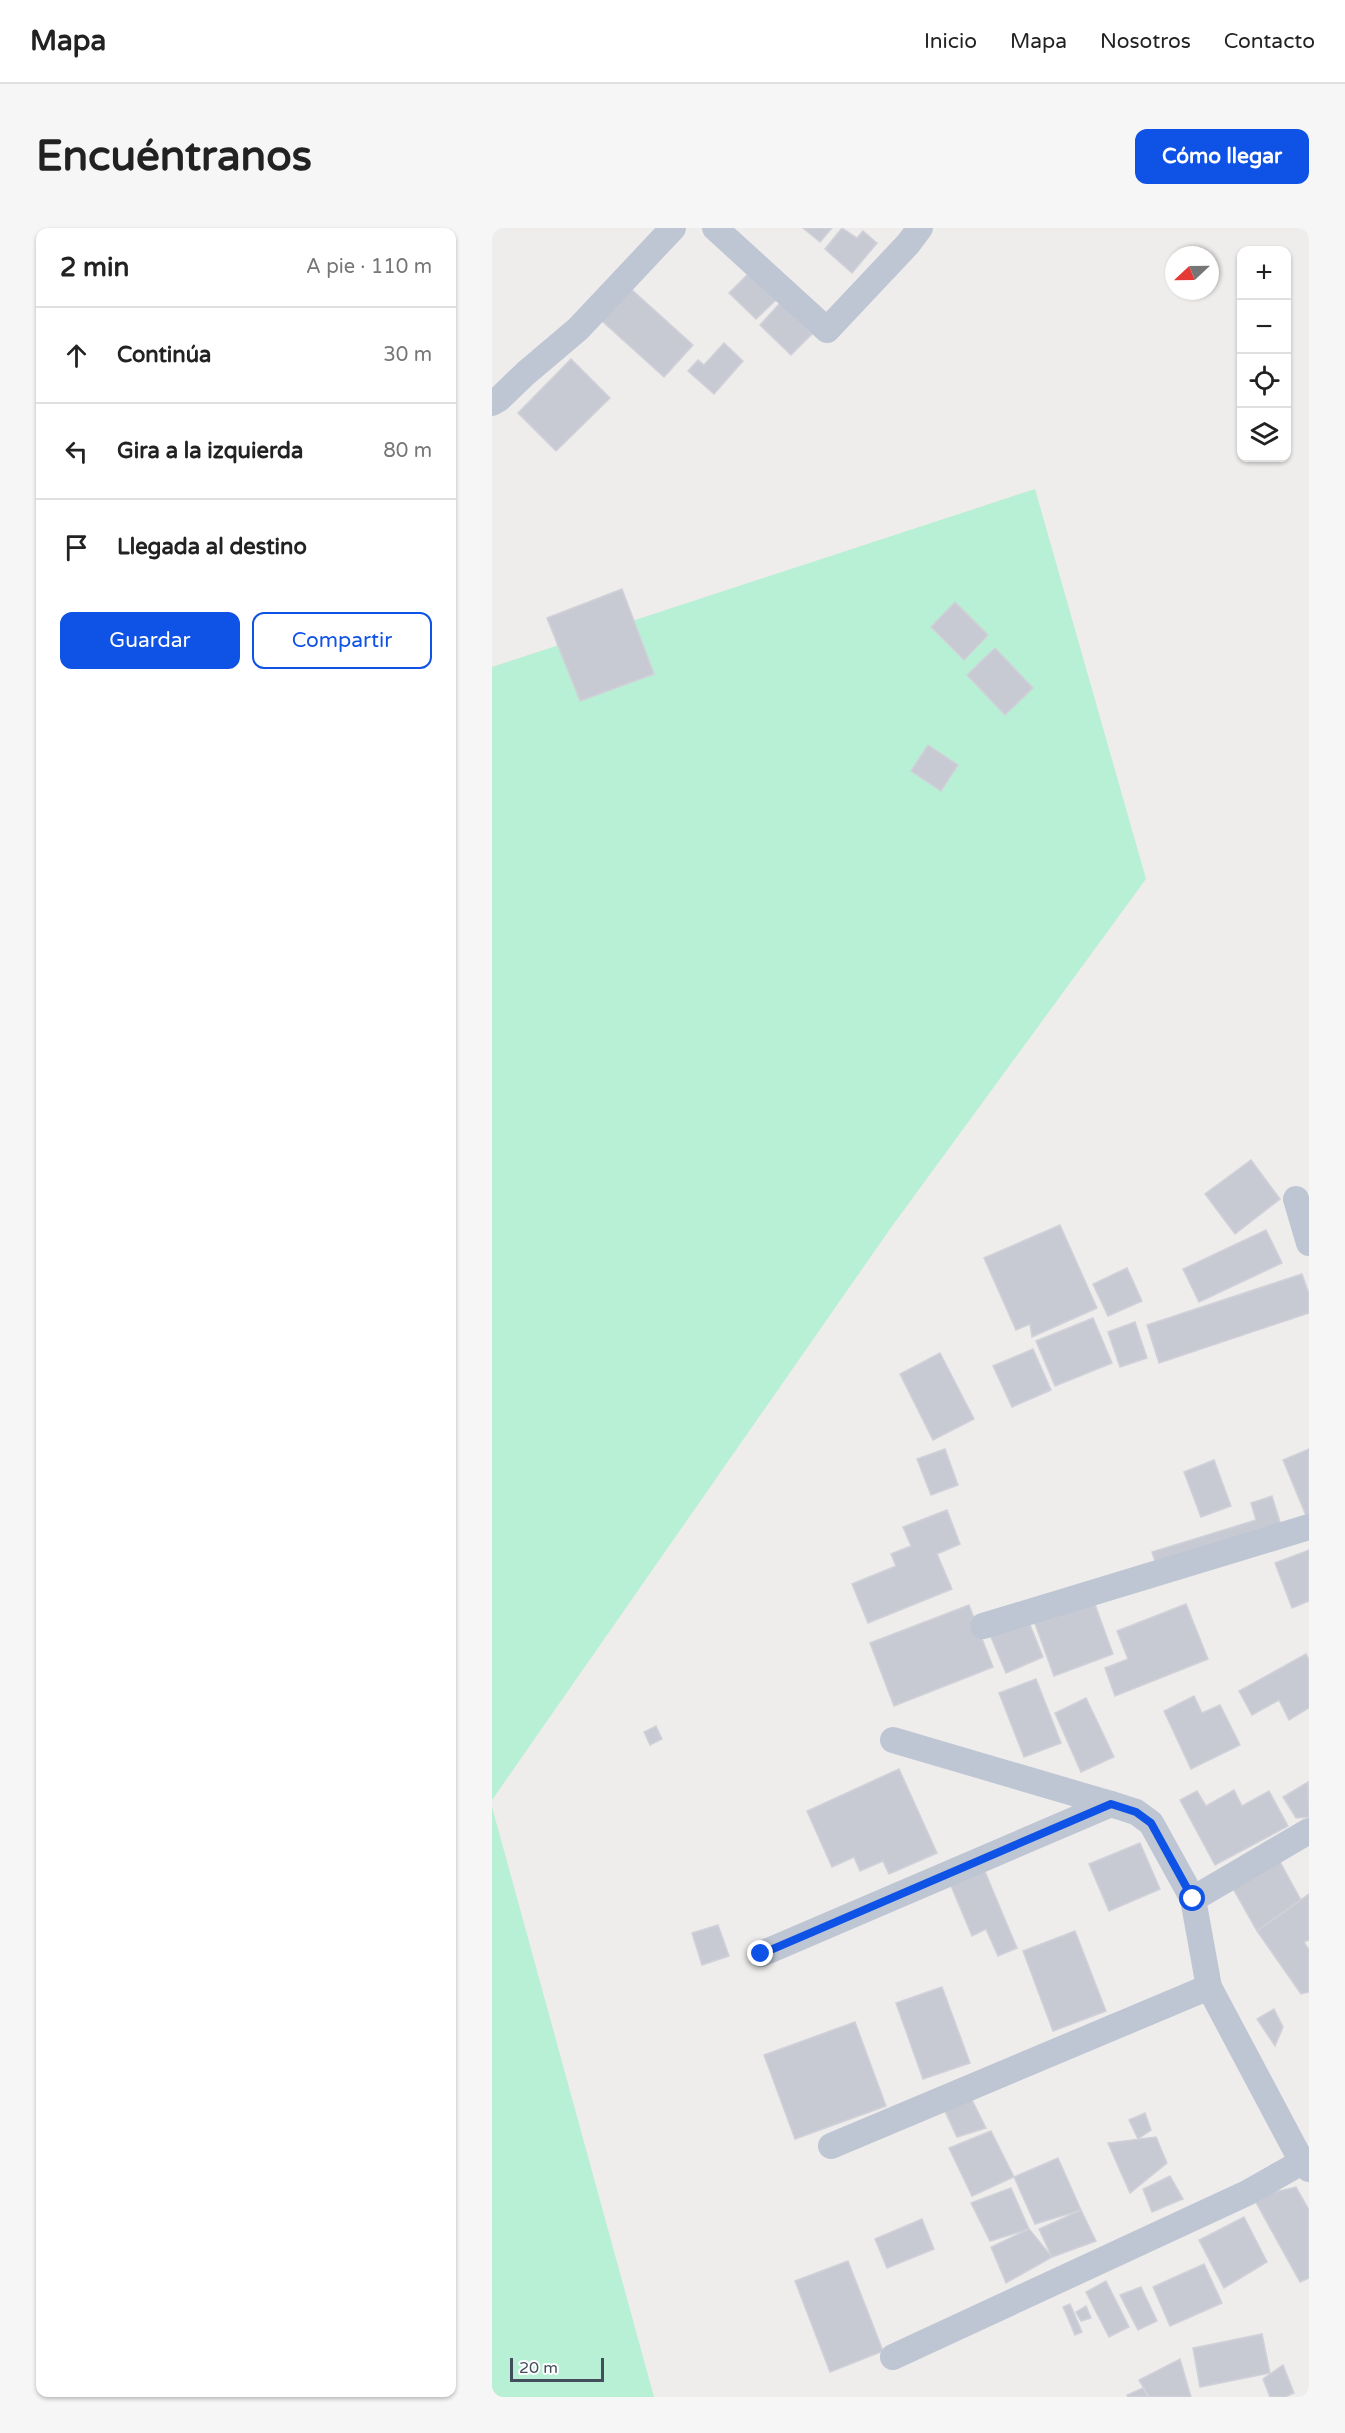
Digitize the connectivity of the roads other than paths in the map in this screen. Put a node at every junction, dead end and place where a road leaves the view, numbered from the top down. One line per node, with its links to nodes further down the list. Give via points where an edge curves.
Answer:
1 (673, 228): 4 (street, via 578,329)
2 (715, 228): 3 (street, via 827,330)
3 (920, 228)
4 (492, 403)
5 (1296, 1199): 6 (street)
6 (1309, 1243)
7 (1309, 1527): 8 (street)
8 (983, 1626)
9 (893, 1740): 10 (street)
10 (1111, 1804): 12 (street, via 1136,1812 1151,1823); 13 (street)
11 (1309, 1831): 12 (street)
12 (1193, 1899): 14 (street)
13 (761, 1954)
14 (1209, 1987): 15 (street); 16 (street)
15 (831, 2146)
16 (1305, 2166): 17 (street)
17 (893, 2356)

